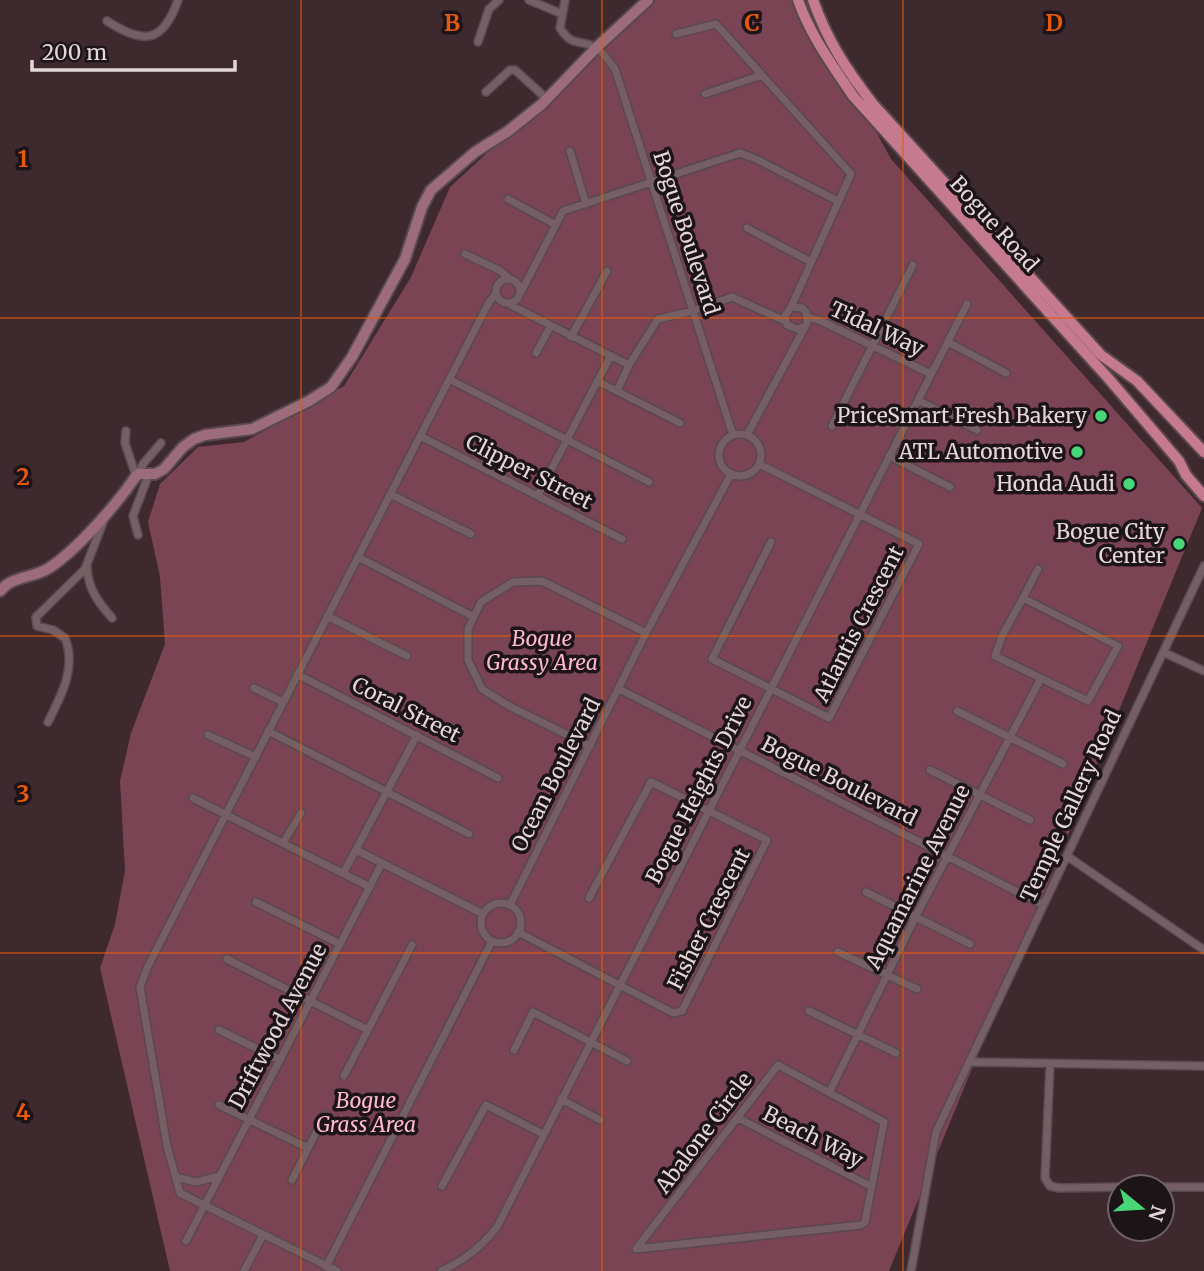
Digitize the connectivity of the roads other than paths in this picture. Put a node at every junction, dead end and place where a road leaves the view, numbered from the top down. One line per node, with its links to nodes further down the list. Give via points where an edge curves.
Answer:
1 (178, 0): 9 (street, via 158,34 147,38)
2 (499, 0): 11 (street, via 489,9)
3 (529, 0): 8 (street)
4 (565, 0): 8 (street)
5 (648, 0): 12 (street)
6 (798, 0): 72 (main road, Bogue Road, via 828,60 853,96 1109,379)
7 (813, 0): 63 (main road, Bogue Road, via 842,64 873,104 1101,355 1137,382)
8 (562, 14): 12 (street, via 560,28 566,37)
9 (107, 21)
10 (676, 34): 13 (street, via 716,24)
11 (478, 41)
12 (597, 47): 16 (street); 18 (street, Bogue Boulevard, via 615,69)
13 (762, 75): 15 (street); 20 (street, via 851,174)
14 (486, 92): 16 (street, via 515,70)
15 (705, 94)
16 (547, 99): 67 (street, via 431,190 405,259 331,387 252,429 194,439 164,469)
17 (570, 151): 21 (street)
18 (652, 184): 20 (street, via 740,153); 21 (street); 37 (street, Bogue Boulevard)
19 (508, 199): 22 (street)
20 (838, 201): 25 (street)
21 (586, 204): 22 (street, via 563,211)
22 (556, 225): 28 (street)
23 (747, 228): 25 (street)
24 (465, 254): 29 (street, via 499,270)
25 (811, 262): 35 (street)
26 (913, 265): 44 (street)
27 (607, 271): 42 (street)
28 (529, 278): 29 (street); 31 (street)
29 (509, 280): 30 (street, via 497,286); 31 (street, via 520,288)
30 (496, 293): 32 (street); 33 (street)
31 (519, 297): 32 (street); 36 (street)
32 (505, 302): 33 (street); 36 (street)
33 (488, 304): 50 (street)
34 (967, 304): 43 (street, Bogue Heights Drive)
35 (791, 307): 38 (street, via 802,308); 39 (street)
36 (518, 310): 40 (street)
37 (693, 311): 39 (street, via 733,297); 47 (street, via 658,319); 58 (street, Bogue Boulevard)
38 (808, 317): 41 (street); 44 (street, Tidal Way)
39 (785, 321): 41 (street, via 792,328)
40 (550, 327): 42 (street); 45 (street)
41 (803, 327): 59 (street)
42 (571, 337): 46 (street)
43 (948, 342): 48 (street); 49 (street, Bogue Heights Drive)
44 (872, 345): 49 (street, Tidal Way); 55 (street)
45 (536, 353)
46 (610, 357): 47 (street); 51 (street)
47 (629, 365): 52 (street)
48 (1006, 373)
49 (931, 374): 53 (street, Bogue Heights Drive)
50 (450, 380): 60 (street); 61 (street)
51 (597, 381): 52 (street); 61 (street)
52 (617, 391): 54 (street)
53 (918, 400): 56 (street); 64 (street, Bogue Heights Drive)
54 (680, 423)
55 (832, 426)
56 (977, 430)
57 (125, 431): 67 (street, via 125,443)
58 (733, 435): 59 (street); 66 (street, via 720,450 721,464)
59 (747, 435): 65 (street, via 758,444)
60 (420, 436): 70 (street); 71 (street, Clipper Street)
61 (567, 438): 68 (street); 71 (street)
62 (160, 443): 67 (street, via 143,464)
63 (1204, 452)
64 (889, 456): 69 (street); 74 (street, Bogue Heights Drive)
65 (759, 464): 66 (street, via 750,473); 74 (street)
66 (731, 474): 88 (street, Ocean Boulevard)
67 (141, 475): 73 (street); 76 (street, via 133,516)
68 (649, 482)
69 (950, 487)
70 (390, 494): 75 (street); 79 (street)
71 (538, 495): 77 (street, Clipper Street)
72 (1204, 496)
73 (108, 510): 80 (street); 83 (street, via 52,566 20,577)
74 (860, 516): 95 (street, Bogue Heights Drive); 95 (street, Atlantis Crescent, via 919,545 843,693 829,718)
75 (471, 534)
76 (138, 535)
77 (622, 539)
78 (771, 542): 95 (street, via 712,656)
79 (358, 557): 85 (street); 86 (street)
80 (87, 566): 87 (street, via 91,589); 99 (street, via 36,617 37,625 65,638 69,655 68,673)
81 (1204, 566): 89 (street, Temple Gallery Road)
82 (1038, 569): 84 (street)
83 (0, 591)
84 (1023, 598): 93 (street, via 995,656); 93 (street, via 1118,646 1088,701)
85 (327, 616): 90 (street); 92 (street)
86 (474, 617): 88 (street, via 481,602 513,582 542,581); 104 (street, via 468,629 468,660 482,689)
87 (112, 618)
88 (646, 633): 96 (street, Ocean Boulevard)
89 (1163, 652): 91 (street); 121 (street, Temple Gallery Road)
90 (407, 656)
91 (1204, 671)
92 (297, 674): 97 (street); 102 (street, Coral Street)
93 (1040, 680): 103 (street, Aquamarine Avenue)
94 (254, 688): 97 (street)
95 (770, 688): 105 (street, Bogue Heights Drive)
96 (619, 689): 104 (street, Ocean Boulevard); 105 (street, Bogue Boulevard)
97 (283, 702): 100 (street)
98 (957, 711): 103 (street)
99 (48, 722)
100 (268, 732): 106 (street); 110 (street)
101 (208, 735): 106 (street)
102 (417, 735): 109 (street, Coral Street); 110 (street)
103 (1009, 737): 107 (street); 111 (street, Aquamarine Avenue)
104 (590, 746): 128 (street, Ocean Boulevard)
105 (739, 750): 113 (street, Bogue Heights Drive); 120 (street, Bogue Boulevard)
106 (256, 757): 115 (street)
107 (1063, 764)
108 (930, 770): 111 (street)
109 (498, 778)
110 (387, 792): 117 (street); 119 (street)
111 (981, 795): 116 (street); 120 (street, Aquamarine Avenue)
112 (193, 798): 115 (street)
113 (709, 810): 126 (street, via 651,782); 141 (street, Bogue Heights Drive); 141 (street, Fisher Crescent, via 767,840 682,1011 673,1013)
114 (300, 813): 118 (street)
115 (226, 815): 118 (street); 167 (street, via 140,987)
116 (1030, 820)
117 (469, 834)
118 (283, 842): 123 (street)
119 (356, 850): 122 (street); 123 (street)
120 (949, 856): 129 (street, Bogue Boulevard); 131 (street, Aquamarine Avenue)
121 (1067, 856): 129 (street, Temple Gallery Road); 137 (street)
122 (382, 863): 124 (street, Driftwood Avenue); 130 (street)
123 (344, 872): 124 (street)
124 (370, 887): 134 (street, Driftwood Avenue)
125 (866, 892): 131 (street)
126 (589, 898)
127 (256, 902): 134 (street)
128 (510, 905): 130 (street, via 492,905); 132 (street, via 518,914)
129 (1043, 905): 153 (street, Temple Gallery Road)
130 (483, 914): 133 (street, via 483,932)
131 (916, 916): 135 (street); 140 (street, Aquamarine Avenue)
132 (518, 932): 133 (street, via 510,940); 141 (street)
133 (492, 941): 177 (street)
134 (341, 944): 143 (street, Driftwood Avenue)
135 (970, 944)
136 (412, 945): 146 (street)
137 (1204, 950)
138 (838, 952): 140 (street)
139 (227, 959): 143 (street)
140 (887, 974): 142 (street); 147 (street, Aquamarine Avenue)
141 (620, 985): 148 (street, Bogue Heights Drive)
142 (917, 989)
143 (310, 1001): 146 (street); 151 (street, Driftwood Avenue)
144 (809, 1011): 147 (street)
145 (219, 1030): 151 (street)
146 (368, 1030): 156 (street)
147 (859, 1035): 150 (street); 157 (street, Aquamarine Avenue)
148 (590, 1041): 149 (street, via 533,1012); 152 (street); 158 (street, Bogue Heights Drive)
149 (513, 1051)
150 (896, 1053)
151 (280, 1060): 162 (street, Driftwood Avenue)
152 (627, 1061)
153 (969, 1062): 154 (street); 181 (street, Temple Gallery Road, via 936,1132)
154 (1050, 1065): 155 (street); 171 (street, via 1045,1178 1050,1186 1059,1188)
155 (1204, 1066)
156 (344, 1076)
157 (830, 1091): 161 (street, Abalone Circle, via 778,1065); 170 (street, Abalone Circle, via 884,1122)
158 (561, 1100): 163 (street); 164 (street, Bogue Heights Drive)
159 (219, 1105): 162 (street)
160 (325, 1115): 165 (street)
161 (738, 1118): 170 (street, Beach Way); 170 (street, Abalone Circle, via 636,1250 860,1225 865,1222)
162 (249, 1119): 165 (street); 166 (street, Driftwood Avenue)
163 (600, 1119)
164 (543, 1134): 169 (street, via 485,1105); 180 (street, Bogue Heights Drive, via 497,1227 466,1258)
165 (308, 1148): 168 (street)
166 (219, 1176): 167 (street, via 196,1182); 174 (street, Driftwood Avenue)
167 (176, 1177): 174 (street, via 180,1193)
168 (292, 1180)
169 (442, 1186)
170 (872, 1187)
171 (1106, 1187)
172 (1176, 1187): 173 (street)
173 (1204, 1187)
174 (205, 1205): 175 (street); 176 (street, Driftwood Avenue)
175 (263, 1235): 177 (street); 178 (street)
176 (186, 1241)
177 (326, 1267): 179 (street)
178 (244, 1271)
179 (337, 1271)
180 (441, 1271)
181 (911, 1271)

